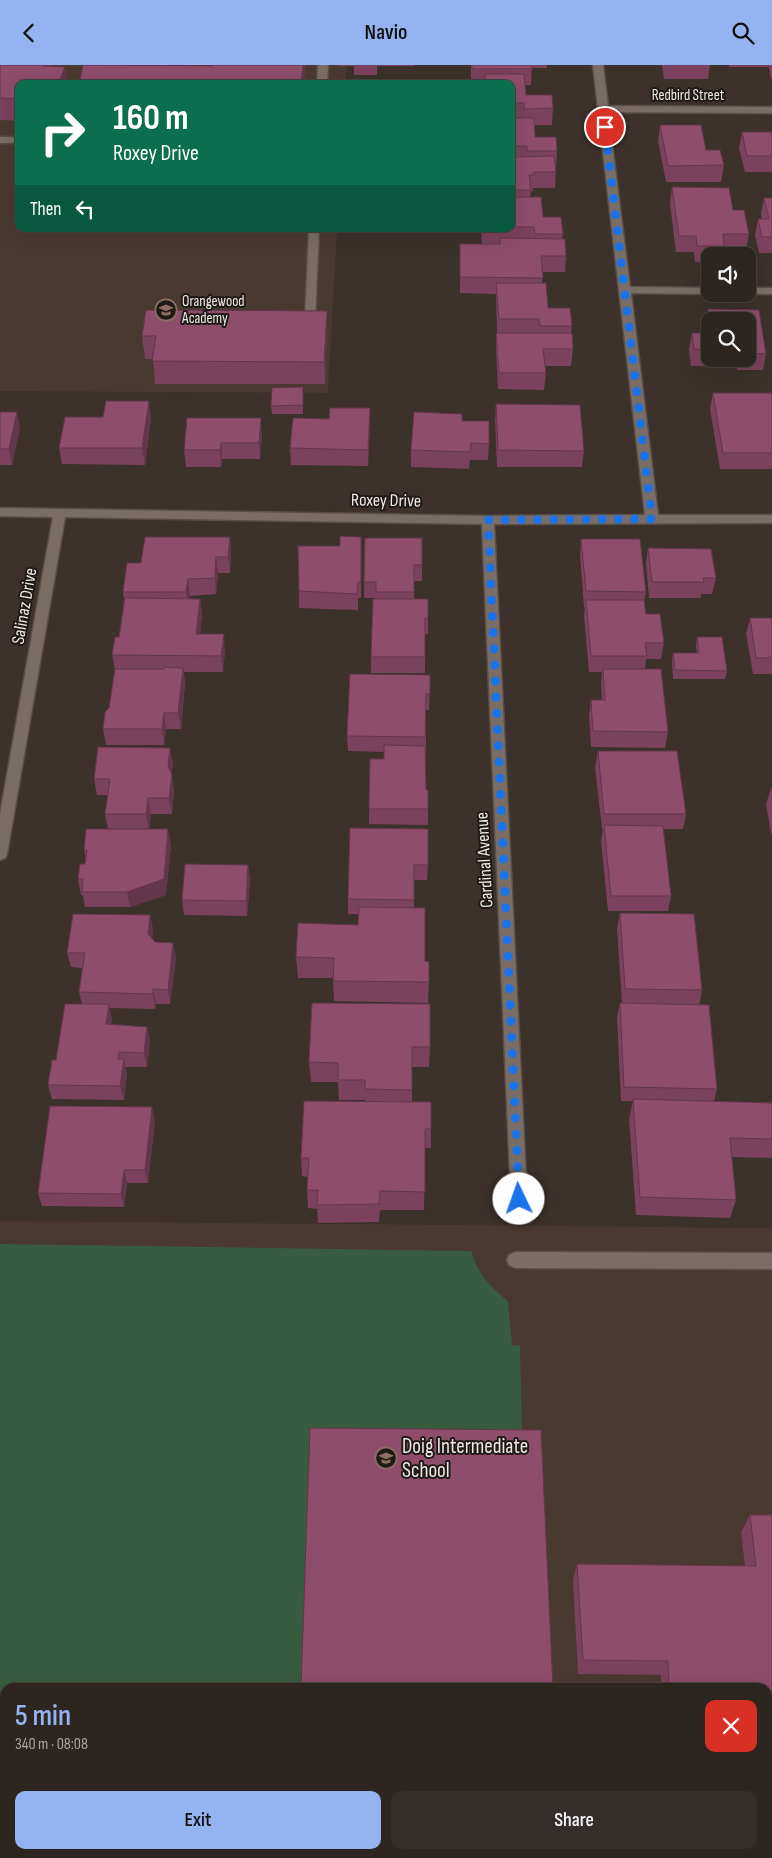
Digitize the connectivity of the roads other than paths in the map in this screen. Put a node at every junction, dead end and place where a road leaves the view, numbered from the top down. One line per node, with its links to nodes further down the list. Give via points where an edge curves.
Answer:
1 (323, 65): 3 (street)
2 (598, 65): 4 (street)
3 (322, 80)
4 (603, 109): 5 (street, Redbird Street); 9 (street)
5 (772, 110)
6 (0, 140): 7 (street)
7 (12, 140)
8 (314, 232): 13 (street)
9 (625, 290): 10 (street); 16 (street)
10 (701, 291)
11 (756, 291): 12 (street)
12 (772, 291)
13 (310, 320)
14 (0, 512): 15 (street, Roxey Drive)
15 (60, 512): 18 (street, Roxey Drive); 19 (street, Salinaz Drive)
16 (652, 519): 17 (street, Roxey Drive); 18 (street, Roxey Drive)
17 (772, 519)
18 (488, 520): 20 (street, Cardinal Avenue)
19 (0, 854)
20 (519, 1199)
21 (515, 1260): 22 (street)
22 (772, 1261)

